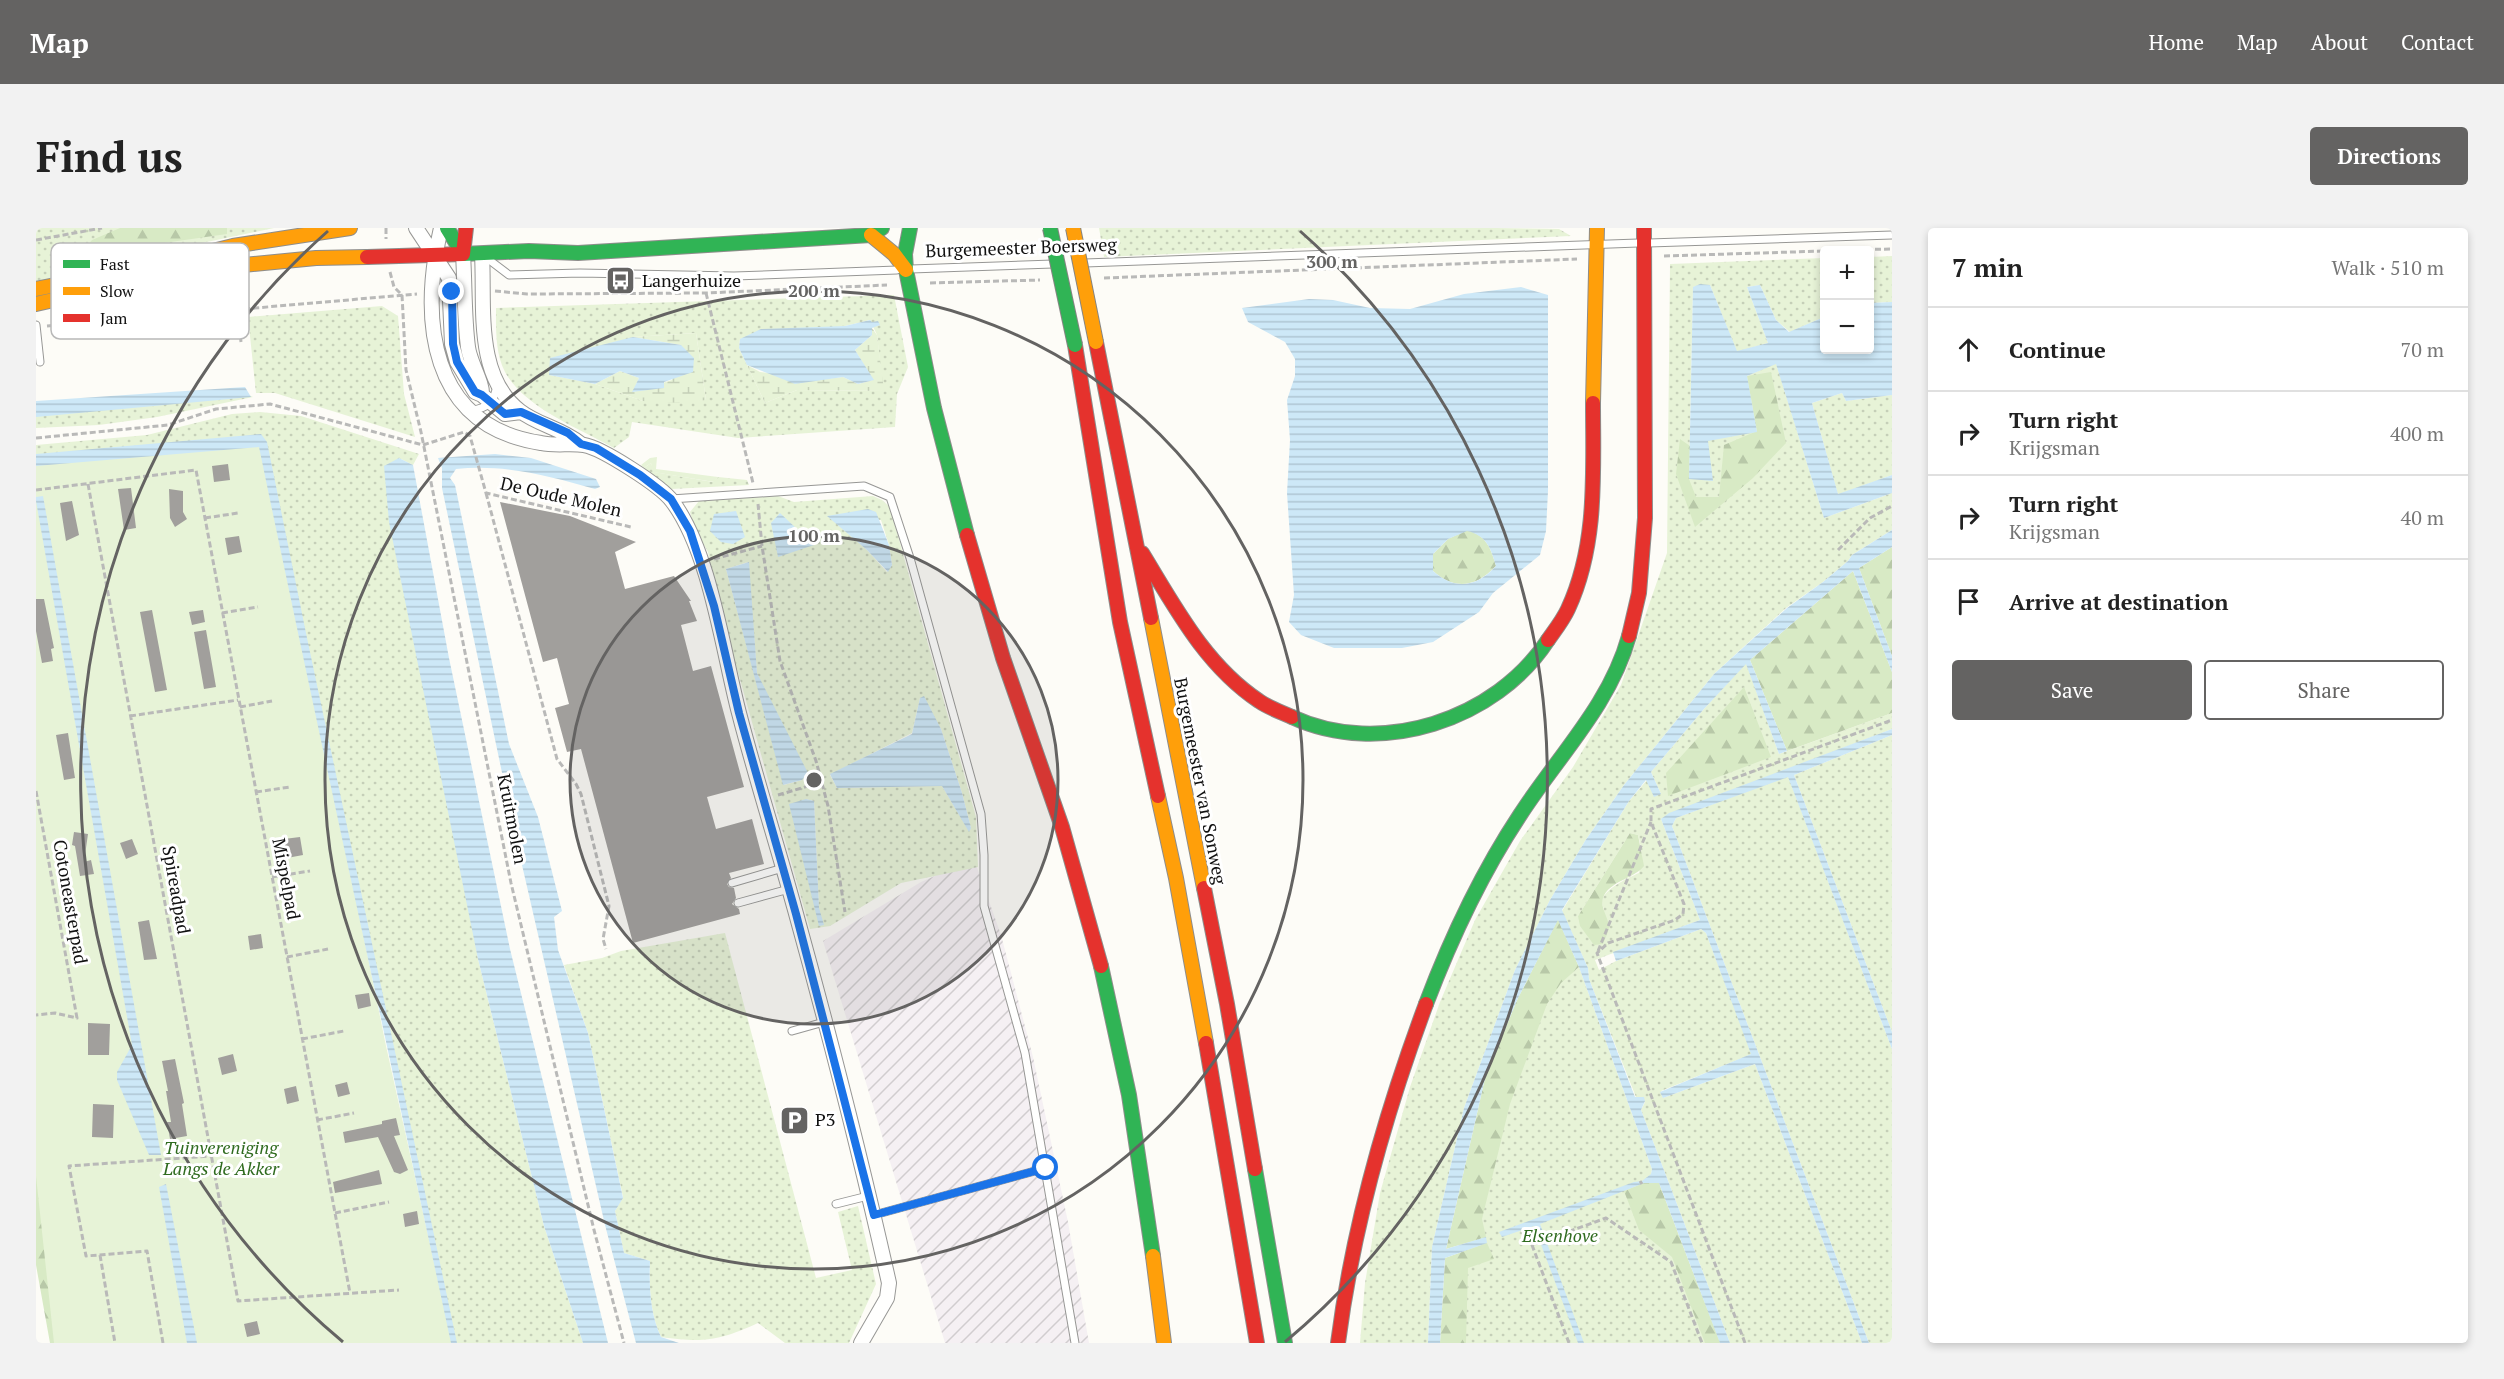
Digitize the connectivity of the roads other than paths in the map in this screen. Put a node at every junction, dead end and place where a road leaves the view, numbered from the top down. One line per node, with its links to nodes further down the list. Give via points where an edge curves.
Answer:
1 (350, 228): 13 (main road)
2 (416, 228): 16 (street)
3 (441, 228): 16 (street)
4 (447, 228): 17 (main road)
5 (466, 228): 17 (main road)
6 (910, 228): 20 (main road)
7 (1050, 228): 49 (main road, bridge, via 1075,345 1120,622 1178,890)
8 (1073, 228): 35 (main road, Burgemeester van Sonweg, bridge)
9 (1596, 228): 15 (main road)
10 (1644, 228): 14 (main road)
11 (877, 232): 18 (main road, via 588,253); 20 (main road)
12 (1892, 235): 14 (lane, Burgemeester Boersweg)
13 (249, 244)
14 (1644, 250): 15 (lane, Burgemeester Boersweg); 51 (main road, via 1645,536 1636,609 1612,680 1595,711 1508,834 1459,924 1429,993 1365,1190 1345,1285)
15 (1596, 251): 20 (lane, Burgemeester Boersweg); 35 (main road, via 1593,472 1586,558 1573,599 1546,646 1527,669 1473,709 1417,731 1389,734 1359,735 1288,718 1230,680 1206,654)
16 (435, 254): 17 (main road); 19 (main road); 27 (street, via 449,278 453,344); 29 (street, via 435,344)
17 (463, 254): 18 (main road); 30 (street, via 468,349)
18 (482, 254): 20 (lane, Burgemeester Boersweg, via 509,275 734,276); 28 (street, via 484,342)
19 (249, 263)
20 (906, 270): 48 (main road, via 959,508 1098,951 1132,1108)
21 (51, 286): 22 (main road)
22 (36, 289)
23 (51, 301): 24 (main road)
24 (36, 304)
25 (36, 325): 26 (lane)
26 (40, 362)
27 (465, 378): 29 (lane, via 454,377); 30 (street)
28 (497, 381): 30 (lane, via 497,388); 32 (street, via 505,397)
29 (448, 382): 31 (street)
30 (486, 399): 31 (lane, via 481,409); 32 (street, via 505,414)
31 (469, 410): 33 (street, via 501,432 541,444)
32 (521, 412): 33 (street, via 568,433)
33 (581, 444): 34 (street, via 596,448)
34 (671, 499): 36 (street, via 690,531 701,563); 42 (lane, via 864,486 890,497 981,814 984,906 1025,1053)
35 (1134, 540): 50 (main road, Burgemeester van Sonweg, via 1227,1004)
36 (783, 868): 37 (lane); 38 (street)
37 (732, 883)
38 (789, 889): 39 (lane); 40 (street)
39 (738, 903)
40 (824, 1022): 41 (lane); 43 (street)
41 (792, 1031)
42 (1046, 1168): 45 (lane); 47 (lane)
43 (868, 1196): 44 (lane); 45 (street)
44 (836, 1204)
45 (874, 1215): 46 (street, via 889,1283 887,1298)
46 (861, 1343)
47 (1075, 1343)
48 (1164, 1343)
49 (1257, 1343)
50 (1285, 1343)
51 (1338, 1343)

